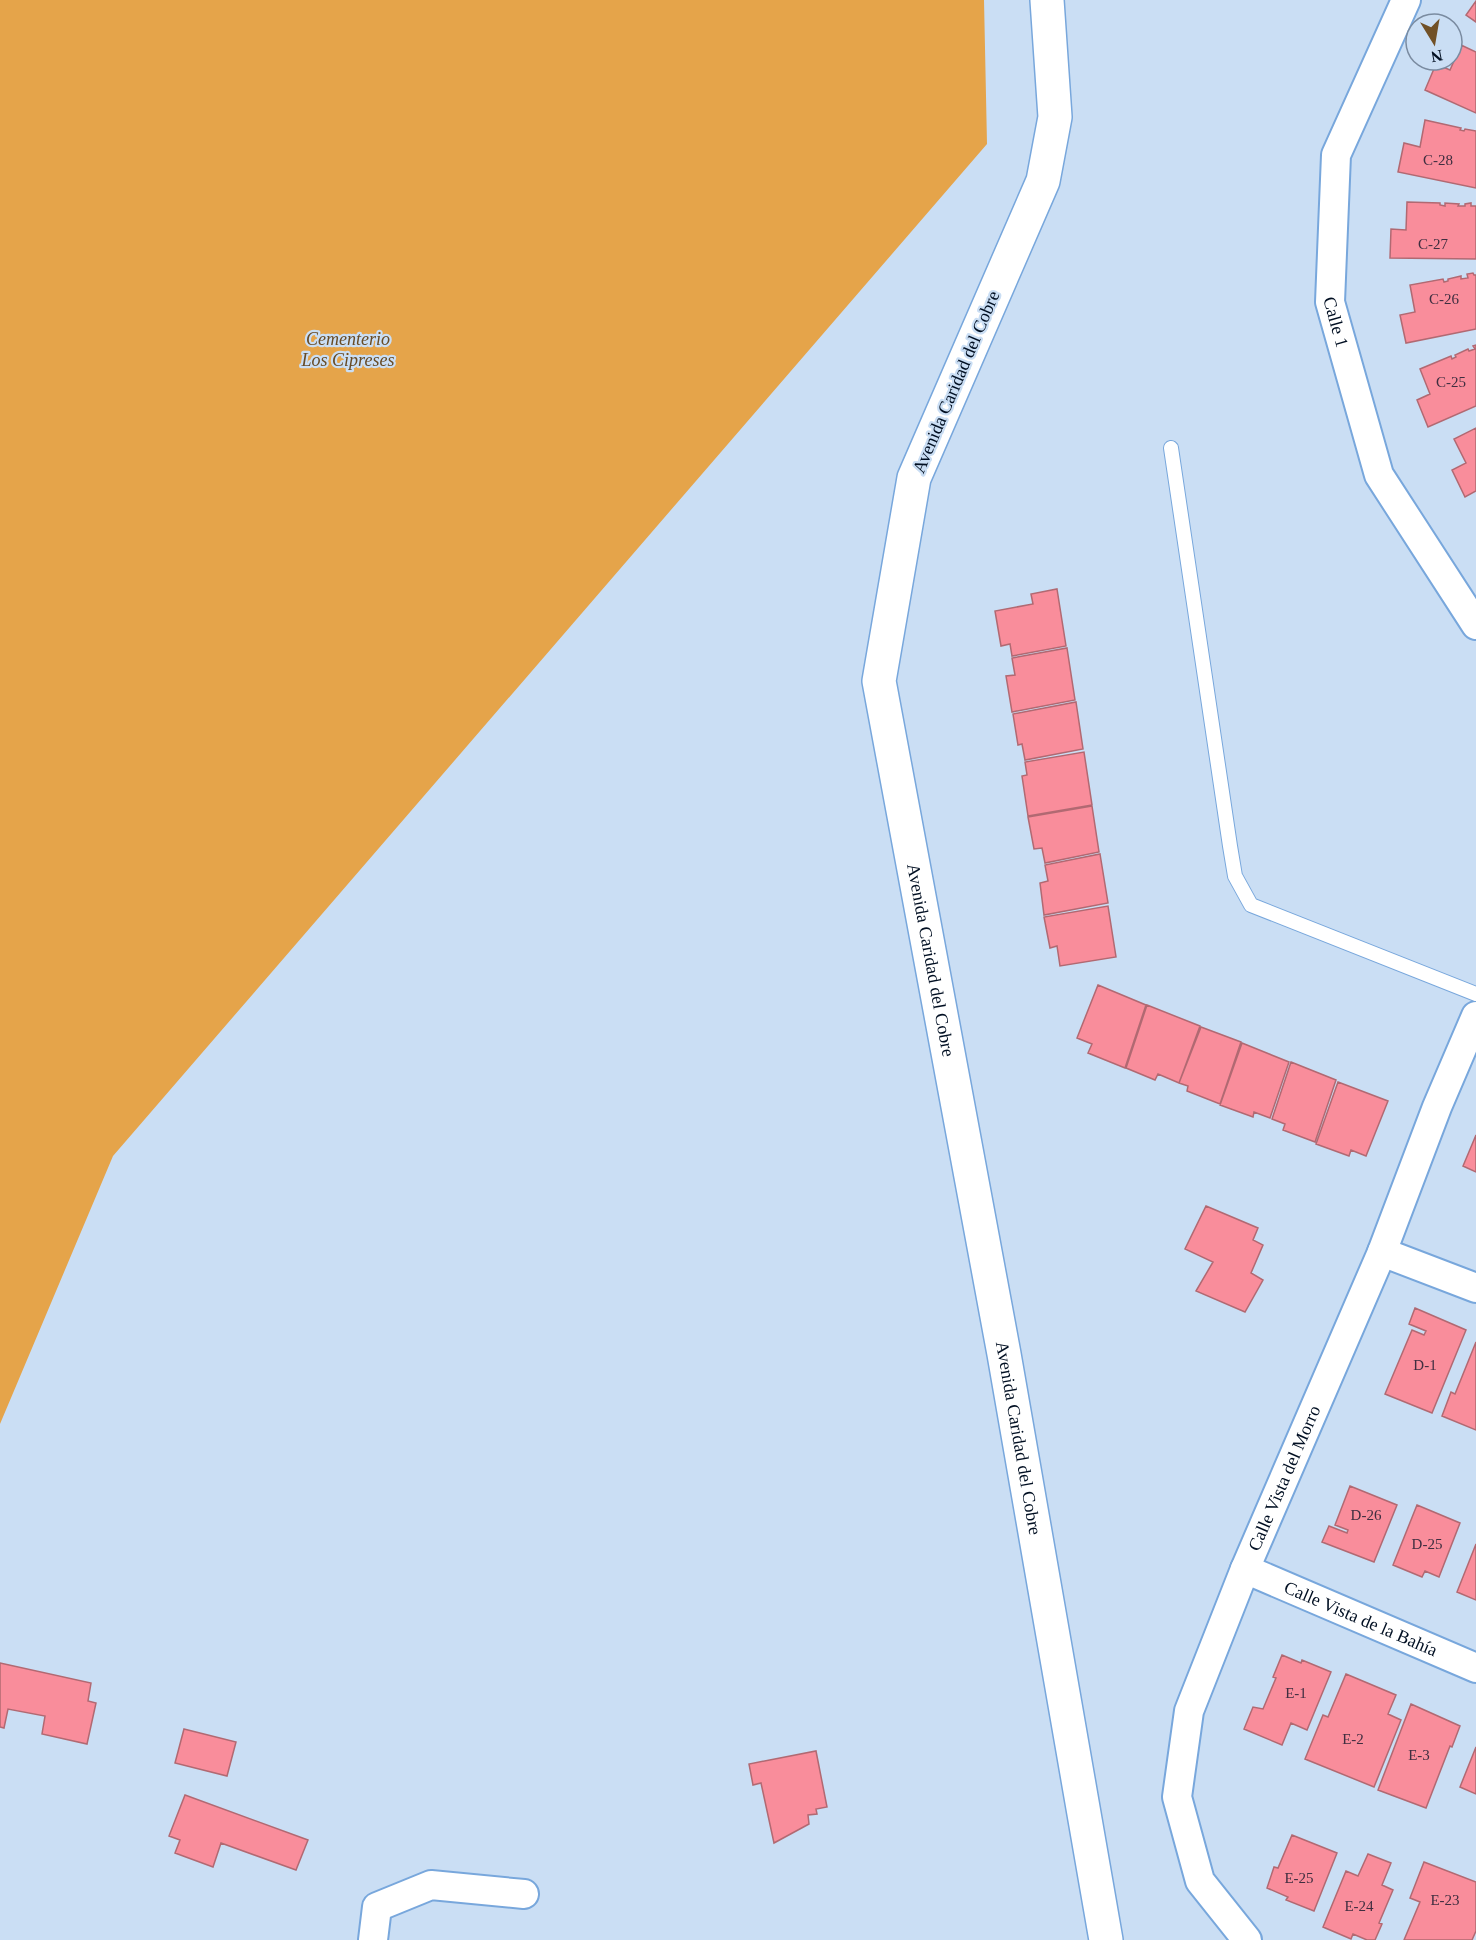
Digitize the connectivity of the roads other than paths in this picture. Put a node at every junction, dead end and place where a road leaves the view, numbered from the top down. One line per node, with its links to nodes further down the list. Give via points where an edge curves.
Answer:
1 (1047, 0): 13 (street, Avenida Caridad del Cobre, via 1055,117 1043,181 914,478 879,681 1002,1342)
2 (1406, 0): 4 (street, Calle 1, via 1336,155 1330,302 1379,475)
3 (1171, 448): 5 (lane, via 1235,876 1251,905)
4 (1476, 625)
5 (1476, 994)
6 (1476, 1016): 7 (street, Calle Vista del Morro)
7 (1382, 1252): 8 (street); 9 (street, Calle Vista del Morro)
8 (1476, 1287)
9 (1245, 1569): 10 (street, Calle Vista de la Bahía); 14 (street, Calle Vista del Morro, via 1189,1711 1177,1797 1200,1881)
10 (1476, 1668)
11 (524, 1894): 12 (street, via 431,1885 377,1907)
12 (373, 1940)
13 (1106, 1940)
14 (1247, 1940)

